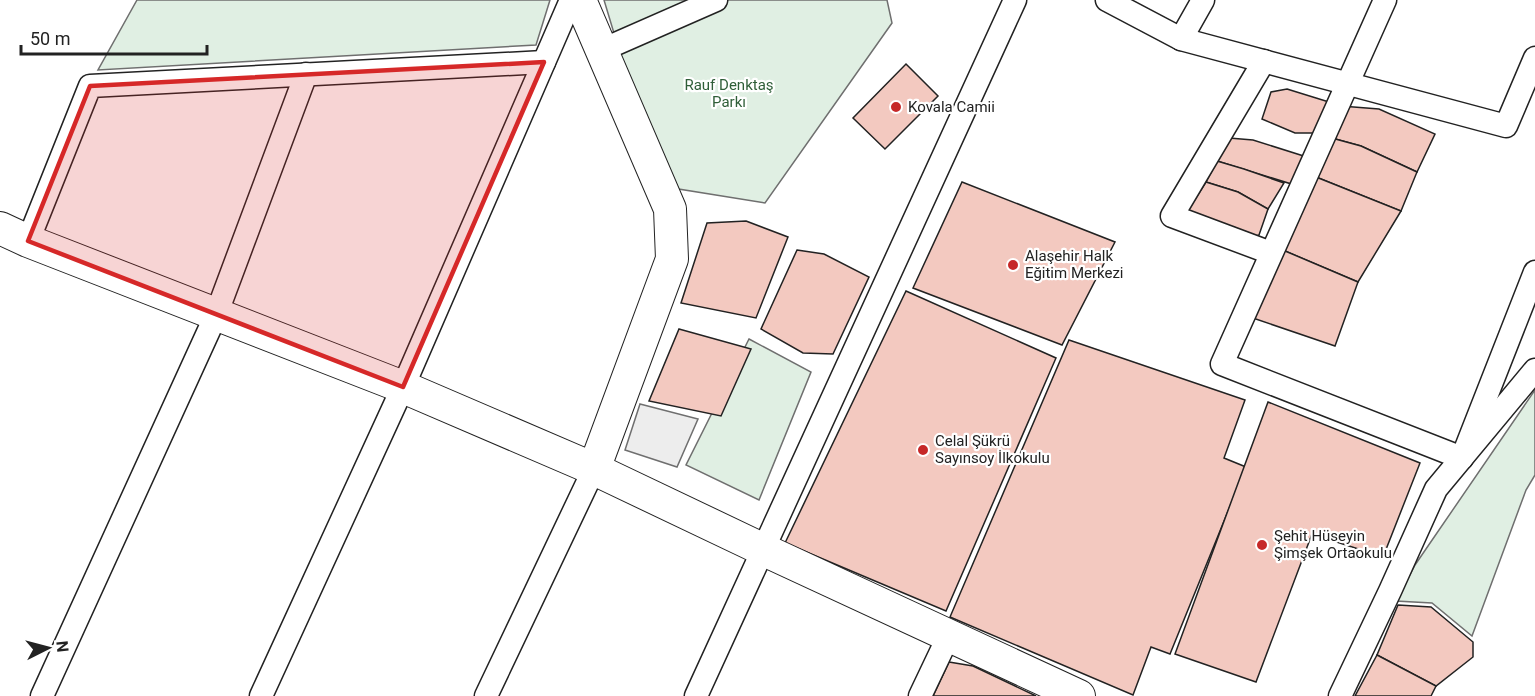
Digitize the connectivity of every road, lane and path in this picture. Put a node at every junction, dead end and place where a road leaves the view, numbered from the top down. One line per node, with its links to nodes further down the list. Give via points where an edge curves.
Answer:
1 (571, 0): 11 (street)
2 (580, 0): 9 (street)
3 (716, 0): 9 (street)
4 (1015, 0): 24 (street)
5 (1107, 0): 8 (street)
6 (1203, 0): 8 (street)
7 (1385, 0): 14 (street)
8 (1181, 39): 10 (street)
9 (602, 50): 23 (street, via 670,209 672,259)
10 (1264, 61): 14 (street); 17 (street, via 1172,216)
11 (544, 62): 13 (street); 21 (street)
12 (1533, 69): 14 (street, via 1506,126)
13 (306, 74): 16 (street, via 90,86); 19 (street)
14 (1347, 84): 17 (street)
15 (0, 228): 16 (street)
16 (28, 241): 19 (street)
17 (1271, 253): 22 (street, via 1222,364)
18 (1535, 272): 22 (street)
19 (216, 315): 21 (street); 26 (street)
20 (1535, 370): 22 (street)
21 (402, 387): 23 (street); 27 (street)
22 (1462, 458): 32 (street, via 1436,489)
23 (594, 469): 24 (street); 28 (street)
24 (764, 550): 25 (street); 29 (street)
25 (948, 635): 30 (street); 31 (street)
26 (42, 696)
27 (261, 696)
28 (486, 696)
29 (696, 696)
30 (920, 696)
31 (1079, 696)
32 (1340, 696)

